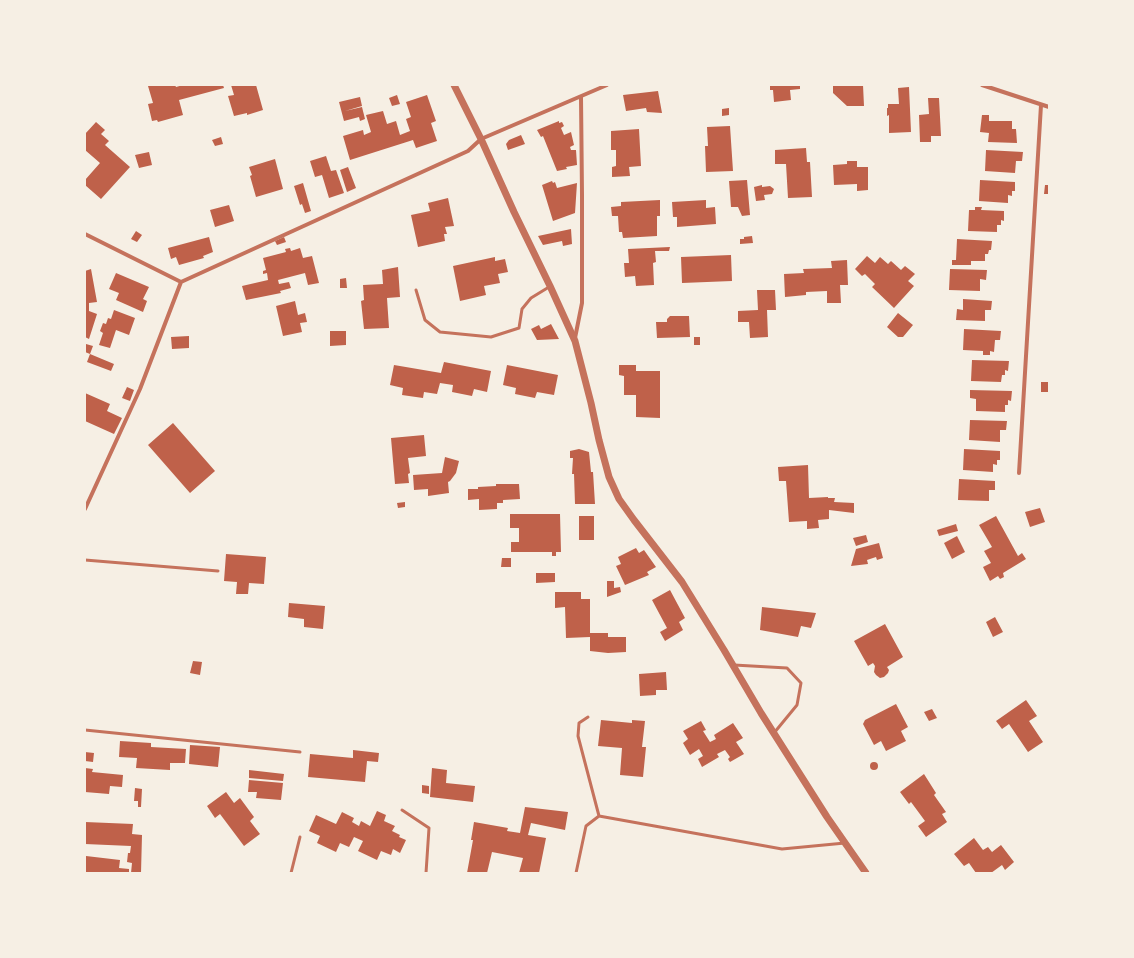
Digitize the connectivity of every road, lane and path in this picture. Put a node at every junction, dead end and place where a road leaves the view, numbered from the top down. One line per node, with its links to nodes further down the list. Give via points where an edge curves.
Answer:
1 (454, 85): 7 (street)
2 (607, 85): 4 (street)
3 (982, 85): 5 (street)
4 (581, 97): 7 (street); 12 (street, via 582,303)
5 (1041, 105): 6 (street); 13 (street)
6 (1049, 107)
7 (481, 140): 9 (street, via 468,151); 10 (street)
8 (85, 234): 9 (street)
9 (181, 282): 14 (street, via 140,389)
10 (550, 286): 11 (lane, via 531,298 522,309 519,328 491,337 440,332 425,320); 12 (street)
11 (416, 290)
12 (575, 341): 17 (street, via 609,477 619,499 682,582)
13 (1019, 473)
14 (85, 509)
15 (85, 560): 16 (lane)
16 (218, 571)
17 (733, 665): 20 (street); 20 (lane, via 787,668 801,683 797,705)
18 (588, 717): 23 (lane, via 579,723 578,736)
19 (85, 730): 21 (lane)
20 (774, 734): 25 (street)
21 (300, 752)
22 (402, 810): 27 (lane, via 429,828)
23 (599, 816): 25 (lane, via 782,849); 28 (lane, via 586,826)
24 (300, 837): 26 (lane)
25 (845, 843): 29 (street)
26 (291, 873)
27 (426, 873)
28 (576, 873)
29 (866, 873)

